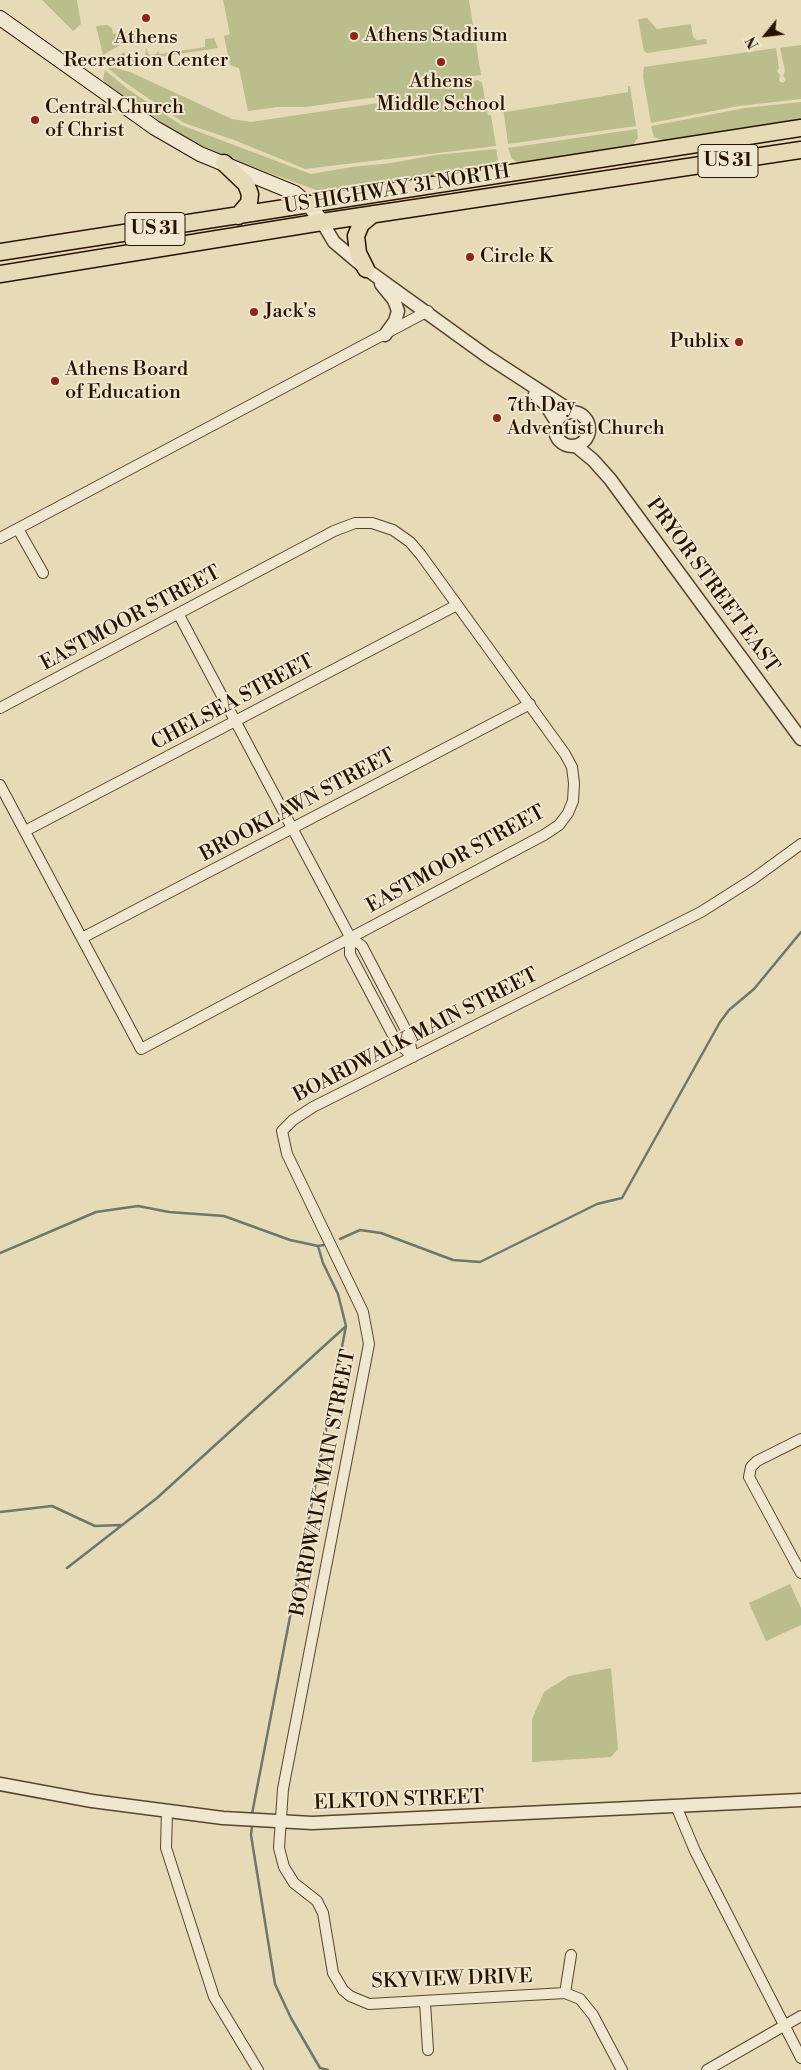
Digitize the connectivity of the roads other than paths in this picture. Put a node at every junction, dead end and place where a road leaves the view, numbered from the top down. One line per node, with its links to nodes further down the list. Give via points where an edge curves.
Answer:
1 (0, 18): 4 (main road, via 155,128 200,154)
2 (801, 128): 5 (main road, US HIGHWAY 31 NORTH / US 31)
3 (801, 150): 6 (main road, US HIGHWAY 31 NORTH / US 31)
4 (224, 163): 5 (main road, via 295,193); 7 (main road, via 246,184 250,194 249,203)
5 (309, 205): 7 (main road, US HIGHWAY 31 NORTH / US 31); 8 (main road)
6 (373, 214): 8 (main road, US HIGHWAY 31 NORTH / US 31); 10 (main road, via 361,224 356,236 358,253)
7 (238, 216): 9 (main road, US HIGHWAY 31 NORTH / US 31)
8 (322, 222): 10 (street, via 334,242); 11 (main road, US HIGHWAY 31 NORTH / US 31)
9 (0, 252)
10 (371, 272): 12 (street); 13 (street, via 394,300 398,311)
11 (0, 274)
12 (428, 312): 13 (street); 14 (street)
13 (385, 335): 20 (street)
14 (526, 382): 15 (street); 16 (street)
15 (571, 412): 16 (street, via 562,414); 17 (street, via 588,421)
16 (556, 421): 18 (street, via 554,431 558,440 566,446)
17 (589, 430): 18 (street, via 585,440); 19 (street, PRYOR STREET EAST, via 592,447)
18 (576, 446): 19 (street, PRYOR STREET EAST)
19 (610, 479): 28 (street, PRYOR STREET EAST)
20 (18, 529): 21 (street); 22 (street)
21 (0, 538)
22 (43, 573)
23 (457, 604): 24 (street, EASTMOOR STREET, via 410,542 392,530 372,523 354,523 334,530); 25 (street, EASTMOOR STREET); 27 (street, CHELSEA STREET)
24 (179, 615): 26 (street, EASTMOOR STREET); 27 (street)
25 (530, 704): 30 (street, BROOKLAWN STREET); 33 (street, EASTMOOR STREET, via 572,767 573,801 559,825)
26 (0, 708)
27 (236, 721): 30 (street); 31 (street, CHELSEA STREET)
28 (801, 739)
29 (0, 785): 31 (street, EASTMOOR STREET)
30 (293, 828): 33 (street); 34 (street, BROOKLAWN STREET)
31 (25, 831): 34 (street, EASTMOOR STREET)
32 (801, 844): 35 (street, BOARDWALK MAIN STREET, via 701,912)
33 (350, 937): 34 (street, EASTMOOR STREET, via 141,1049); 35 (street, via 350,954 396,1041)
34 (82, 938)
35 (413, 1057): 42 (street, BOARDWALK MAIN STREET, via 313,1107 282,1131 288,1154 363,1312 369,1344 283,1790)
36 (801, 1439): 37 (street, via 757,1461 751,1467 749,1477)
37 (801, 1573)
38 (0, 1784): 41 (street, ELKTON STREET)
39 (801, 1800): 40 (street, ELKTON STREET)
40 (676, 1806): 42 (street, ELKTON STREET, via 435,1819); 47 (street, via 695,1851)
41 (168, 1811): 42 (street, ELKTON STREET); 50 (street, via 166,1848 214,1997)
42 (280, 1822): 45 (street, SKYVIEW DRIVE, via 279,1848 284,1867 294,1883 317,1901 323,1913 333,1973 343,1990 369,2004)
43 (571, 1955): 44 (street)
44 (566, 1993): 45 (street, SKYVIEW DRIVE); 51 (street, via 580,1999 594,2015)
45 (425, 2002): 48 (street)
46 (801, 2016): 47 (street)
47 (784, 2025): 49 (street); 52 (street)
48 (428, 2050)
49 (801, 2058)
50 (258, 2070)
51 (622, 2070)
52 (707, 2070)

